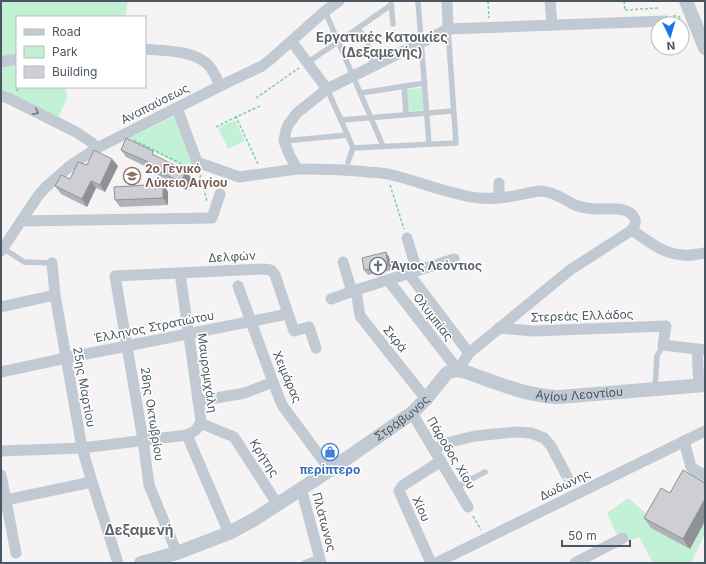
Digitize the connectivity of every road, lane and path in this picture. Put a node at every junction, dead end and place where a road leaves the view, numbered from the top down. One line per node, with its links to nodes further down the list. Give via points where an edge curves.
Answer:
1 (339, 1): 10 (street, Αναπαύσεως)
2 (418, 1): 19 (lane)
3 (447, 1): 16 (street)
4 (488, 1): 15 (path)
5 (550, 1): 13 (street)
6 (686, 1): 20 (street)
7 (391, 3): 12 (lane); 14 (lane)
8 (659, 8): 9 (path)
9 (625, 10)
10 (325, 11): 17 (street, Αναπαύσεως); 18 (lane)
11 (650, 22): 13 (street)
12 (393, 24): 22 (path)
13 (552, 25): 15 (street)
14 (358, 28): 18 (lane); 26 (lane, via 367,40)
15 (489, 28): 16 (street)
16 (448, 29): 19 (street); 37 (lane)
17 (292, 42): 25 (street); 29 (street, Αναπαύσεως, via 262,66)
18 (338, 42): 25 (lane); 27 (lane)
19 (421, 42): 22 (street); 28 (lane)
20 (705, 48)
21 (146, 49): 29 (street, via 186,54 199,59 209,66)
22 (396, 55): 26 (street)
23 (16, 59): 24 (street)
24 (1, 62)
25 (308, 62): 31 (street); 34 (path)
26 (373, 66): 27 (street)
27 (353, 76): 31 (street); 32 (lane)
28 (425, 83): 30 (lane); 38 (lane)
29 (220, 86): 36 (street, Αναπαύσεως)
30 (404, 86): 32 (lane); 39 (lane)
31 (327, 89): 42 (lane); 46 (street, via 297,113 288,125)
32 (361, 93): 41 (lane)
33 (1, 96): 49 (street, one-way to 49, via 76,132)
34 (256, 98)
35 (260, 106): 40 (path)
36 (177, 108): 44 (street, Αναπαύσεως); 54 (street, via 197,162 239,177)
37 (453, 111): 38 (lane); 47 (lane, via 456,143)
38 (427, 113): 39 (lane); 47 (lane)
39 (406, 114): 41 (lane)
40 (236, 117): 43 (path); 54 (path)
41 (371, 117): 42 (lane); 48 (lane)
42 (341, 120): 45 (lane)
43 (216, 127)
44 (123, 135): 49 (street, Αναπαύσεως); 52 (path)
45 (348, 135): 46 (lane); 50 (lane)
46 (284, 141): 53 (street)
47 (429, 144): 48 (lane)
48 (383, 146): 50 (lane)
49 (96, 148): 61 (street, Αναπαύσεως, via 46,187)
50 (353, 148): 51 (lane)
51 (348, 162)
52 (191, 168)
53 (297, 169): 54 (street); 59 (street, via 337,169 387,174 454,194)
54 (263, 174)
55 (199, 179): 60 (path)
56 (499, 183): 59 (street)
57 (391, 186): 63 (path)
58 (220, 194): 60 (street)
59 (498, 198): 62 (street, via 537,191 549,192 583,207 629,212 636,222)
60 (212, 218): 61 (street)
61 (21, 221): 64 (street, Αναπαύσεως)
62 (632, 230): 65 (street, via 669,253); 80 (street, Στράβωνος, via 570,270)
63 (407, 238): 69 (street)
64 (2, 249): 68 (lane, 25ης Μαρτίου, via 24,262)
65 (705, 253)
66 (454, 259): 69 (street)
67 (343, 262): 74 (street, Σκρά)
68 (52, 263): 75 (street, 25ης Μαρτίου)
69 (413, 272): 72 (street); 86 (street)
70 (180, 273): 71 (street, Δελφών); 78 (street, Δελφών, via 271,270); 81 (street, Μαυρομιχάλη)
71 (115, 276): 83 (street, 28ης Οκτωβρίου)
72 (388, 280): 74 (street); 88 (street, Ολυμπίας)
73 (238, 286): 79 (street, Χειμάρας)
74 (354, 291): 76 (street); 93 (street, Σκρά, via 360,316)
75 (55, 296): 77 (street); 87 (street, 25ης Μαρτίου)
76 (331, 299)
77 (1, 307)
78 (288, 314): 79 (street, Έλληνος Στρατιώτου); 84 (street, Δελφών, via 294,331 309,326)
79 (251, 321): 81 (street, Έλληνος Στρατιώτου); 90 (street, Χειμάρας)
80 (499, 328): 82 (street, Στερεάς Ελλάδος, via 533,331 666,326); 86 (street, Στράβωνος)
81 (189, 334): 83 (street, Έλληνος Στρατιώτου); 94 (street, Μαυρομιχάλη)
82 (663, 345): 85 (street); 92 (lane, via 656,356)
83 (127, 346): 87 (street, Έλληνος Στρατιώτου); 99 (street, 28ης Οκτωβρίου)
84 (316, 348)
85 (701, 350): 91 (street)
86 (469, 353): 88 (street, Στράβωνος)
87 (66, 358): 89 (street, Έλληνος Στρατιώτου); 101 (street, 25ης Μαρτίου)
88 (458, 370): 92 (street, Αγίου Λεοντίου, via 526,393 543,396); 93 (street, Στράβωνος, via 446,374)
89 (1, 372)
90 (273, 382): 94 (street, via 245,393); 105 (street, Χειμάρας, via 282,405)
91 (702, 386): 92 (street, Αγίου Λεοντίου)
92 (655, 389)
93 (426, 399): 95 (street, Στράβωνος)
94 (198, 401): 96 (street, Μαυρομιχάλη, via 201,421)
95 (412, 413): 102 (street, Πάροδος Χίου); 105 (street, Στράβωνος)
96 (199, 426): 98 (street); 114 (street, Κρήτης, via 234,437)
97 (705, 431): 100 (street, Δωδώνης)
98 (187, 435): 99 (street); 116 (street)
99 (143, 440): 101 (street); 120 (street, 28ης Οκτωβρίου, via 149,485)
100 (684, 441): 108 (street, via 691,467); 118 (street, Δωδώνης)
101 (82, 448): 103 (street); 109 (street, 25ης Μαρτίου)
102 (434, 449): 104 (street, Πάροδος Χίου); 110 (street, via 475,436 531,433 544,438 551,446)
103 (1, 451)
104 (441, 461): 111 (street, Πάροδος Χίου); 125 (street, Χίου, via 402,486 399,491)
105 (330, 470): 112 (street, Στράβωνος)
106 (485, 472): 111 (lane)
107 (1, 475): 113 (street)
108 (705, 475)
109 (92, 482): 113 (street); 122 (street, 25ης Μαρτίου)
110 (570, 482)
111 (456, 486): 115 (street, Πάροδος Χίου)
112 (301, 488): 114 (street, Στράβωνος); 121 (street, Πλάτωνος)
113 (3, 501): 119 (street)
114 (278, 504): 116 (street, Στράβωνος)
115 (468, 507): 118 (path)
116 (229, 533): 120 (street, Στράβωνος)
117 (623, 538): 127 (street)
118 (485, 539): 126 (street, Δωδώνης)
119 (16, 553)
120 (177, 553): 123 (street, Στράβωνος)
121 (321, 560): 124 (lane)
122 (118, 563)
123 (141, 563)
124 (304, 563)
125 (431, 563)
126 (436, 563)
127 (575, 563)

